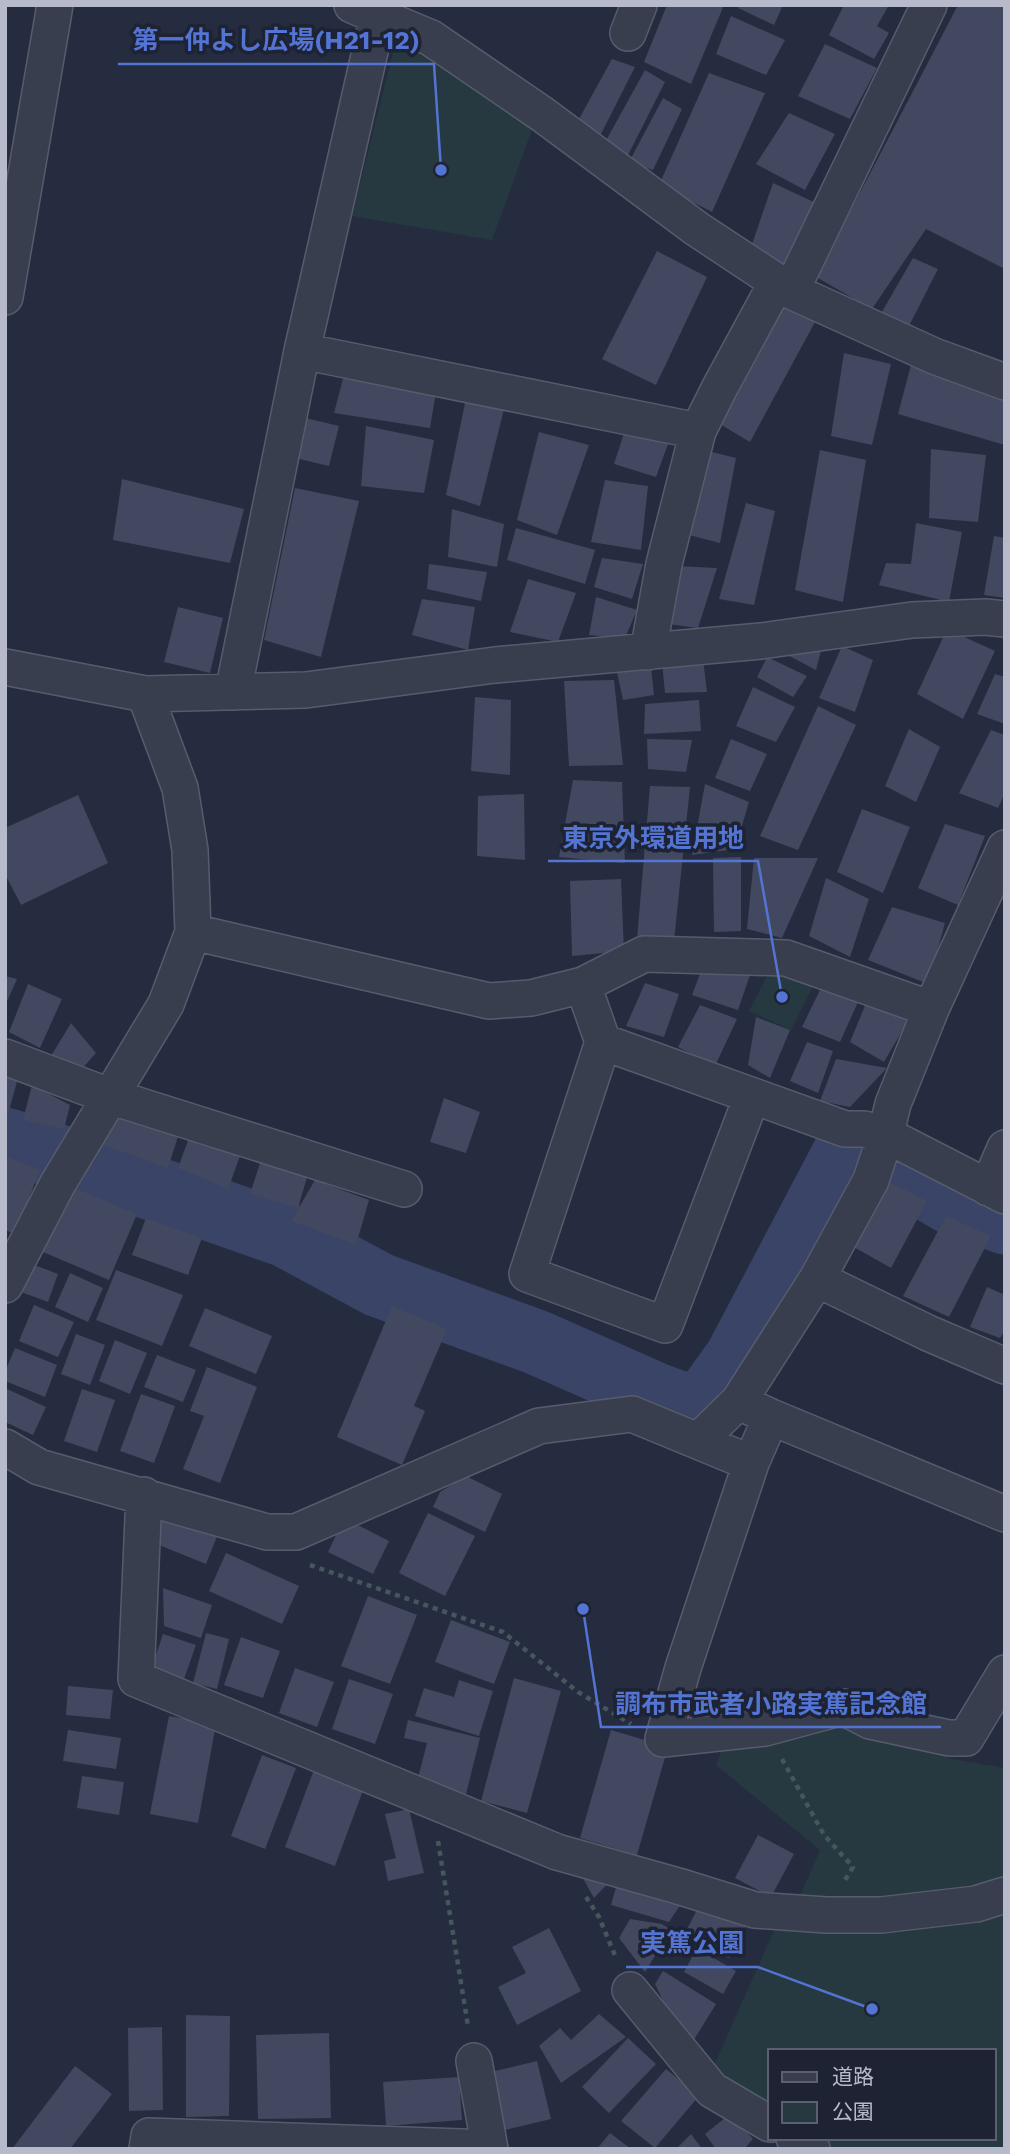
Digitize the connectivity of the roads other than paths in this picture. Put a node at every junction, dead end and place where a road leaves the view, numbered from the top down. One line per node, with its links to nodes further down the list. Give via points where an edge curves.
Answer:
1 (55, 5): 5 (street)
2 (929, 5): 4 (street)
3 (365, 10): 4 (street, via 430,38); 6 (street)
4 (784, 287): 7 (street, via 934,356); 8 (street, via 719,387)
5 (5, 296)
6 (302, 351): 8 (street); 12 (street)
7 (1005, 382)
8 (698, 431): 10 (street, via 664,564)
9 (1005, 619): 10 (street, via 912,621)
10 (648, 652): 12 (street, via 495,665 306,690)
11 (5, 667): 13 (street)
12 (233, 692): 13 (street)
13 (145, 694): 15 (street, via 180,788 190,850)
14 (1005, 848): 17 (street)
15 (193, 932): 16 (street, via 489,1001 530,999); 20 (street, via 166,1004)
16 (583, 985): 17 (street, via 644,954 786,958); 18 (street)
17 (931, 1009): 22 (street, via 893,1104)
18 (603, 1042): 21 (street); 21 (street, via 527,1274 652,1321 665,1325)
19 (5, 1057): 20 (street)
20 (109, 1096): 24 (street); 26 (street)
21 (752, 1096): 22 (street, via 845,1129)
22 (886, 1136): 25 (street); 27 (street, via 871,1180)
23 (1005, 1148): 25 (street)
24 (404, 1189)
25 (997, 1192)
26 (9, 1269)
27 (817, 1279): 28 (street); 29 (street)
28 (1005, 1366)
29 (740, 1401): 30 (street); 31 (street)
30 (771, 1418): 33 (street); 35 (street)
31 (698, 1441): 33 (street); 34 (street, via 632,1414 538,1426 296,1532 267,1532)
32 (5, 1447): 34 (street, via 39,1466)
33 (751, 1463): 36 (street, via 663,1739 765,1728 843,1707 870,1721 966,1738)
34 (144, 1495): 37 (street, via 136,1679 557,1852 755,1910 881,1915 976,1905)
35 (1005, 1514)
36 (1005, 1673)
37 (1005, 1895)
38 (630, 1990): 40 (street, via 712,2090)
39 (474, 2061): 42 (street)
40 (768, 2123)
41 (317, 2145): 42 (street); 43 (street, via 149,2136)
42 (490, 2148)
43 (147, 2149)

